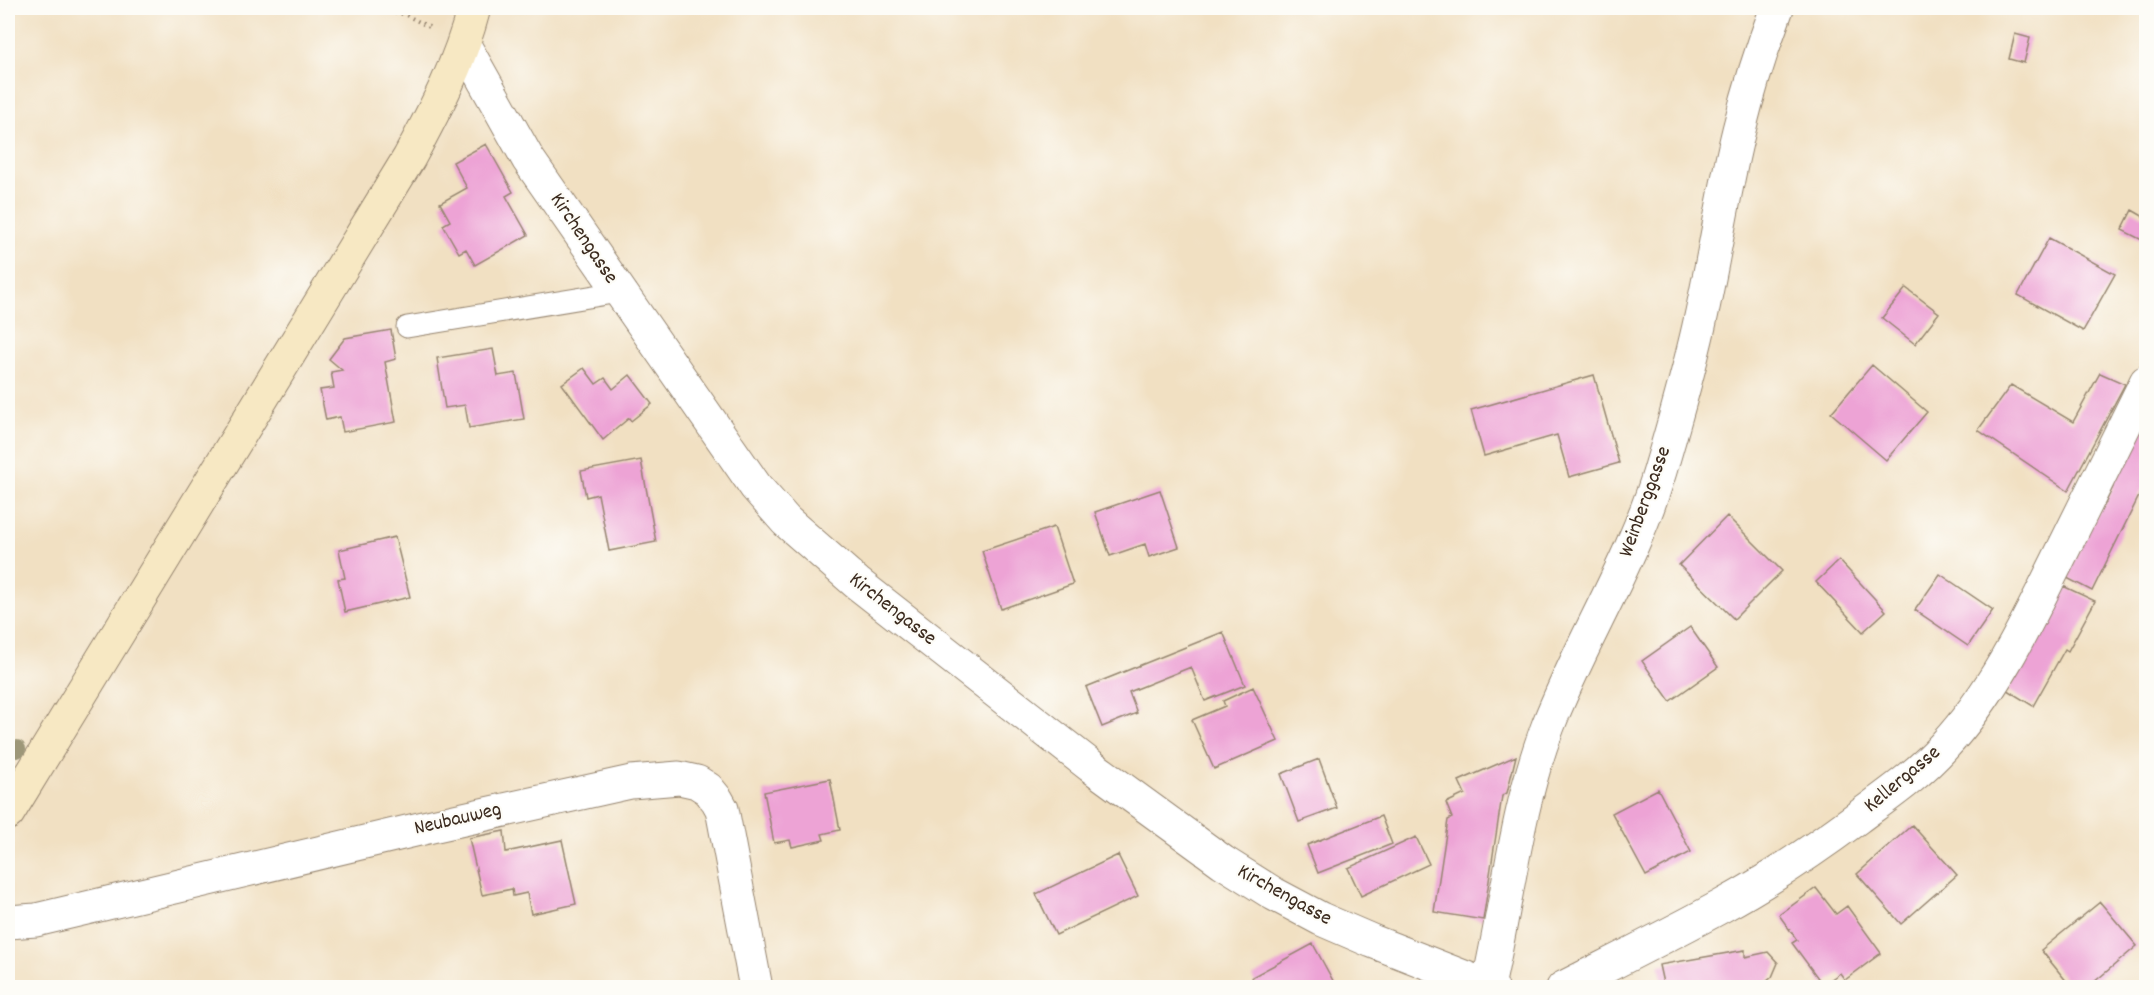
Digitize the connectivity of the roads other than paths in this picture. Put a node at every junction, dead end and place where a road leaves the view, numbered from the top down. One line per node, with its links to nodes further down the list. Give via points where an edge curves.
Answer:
1 (474, 8): 3 (main road)
2 (1777, 8): 10 (street, Weinberggasse, via 1740,123 1694,347 1660,469 1637,537 1560,699 1526,793)
3 (464, 45): 4 (street, Kirchengasse, via 528,159); 7 (main road, via 438,104 397,178)
4 (619, 292): 5 (lane); 10 (street, Kirchengasse, via 756,487 786,521 857,583 1091,766 1248,879 1372,942)
5 (407, 327)
6 (2146, 382): 11 (street, Kellergasse, via 2026,624 1989,686 1945,745 1887,796 1753,888)
7 (8, 813)
8 (8, 922): 9 (street, Neubauweg, via 36,920 631,782 679,778 708,789 722,809)
9 (756, 987)
10 (1490, 987)
11 (1563, 987)

